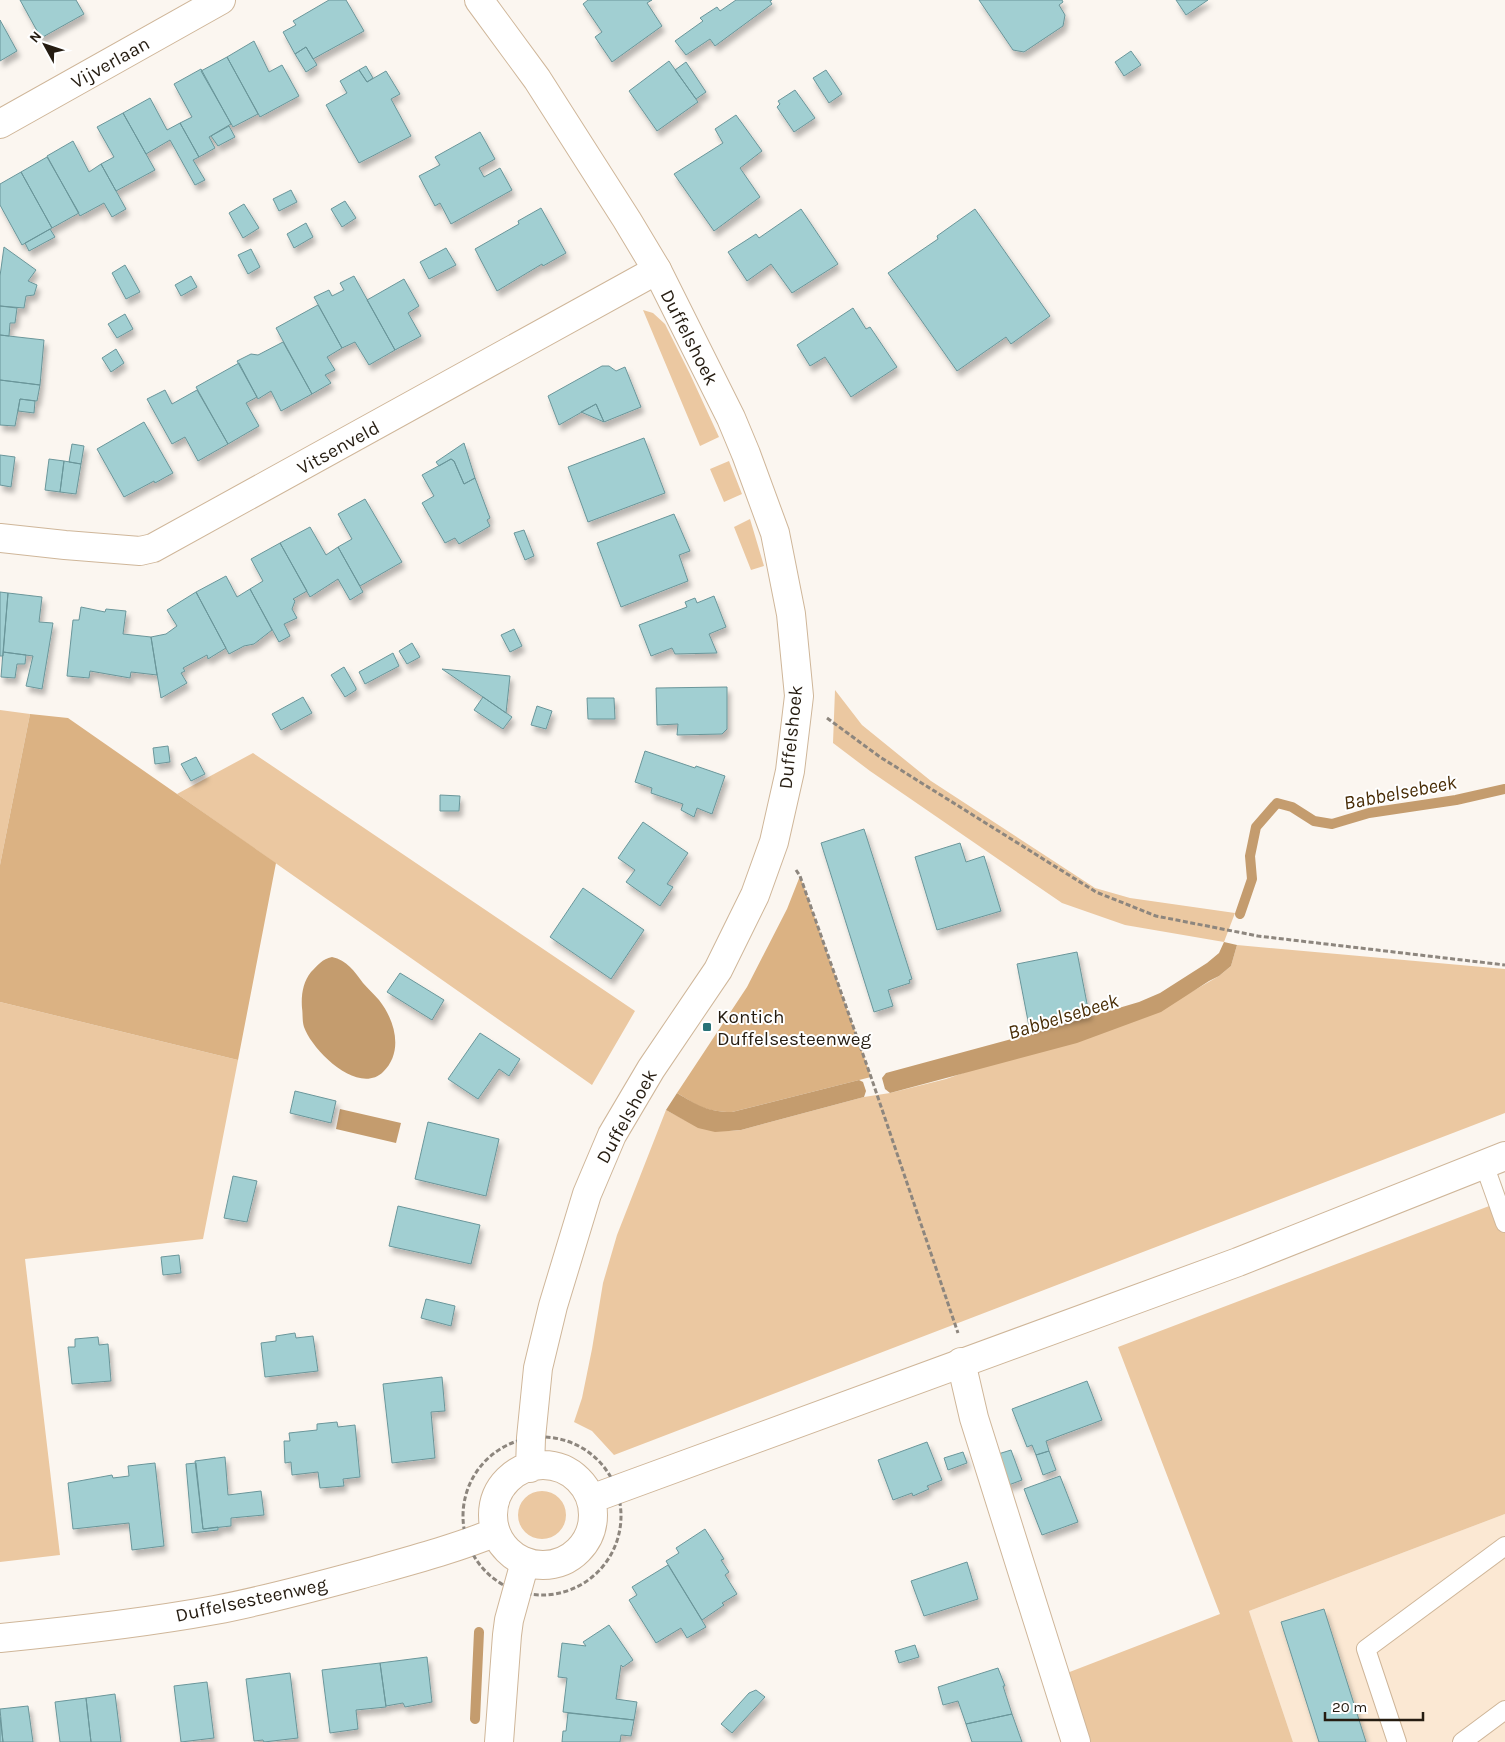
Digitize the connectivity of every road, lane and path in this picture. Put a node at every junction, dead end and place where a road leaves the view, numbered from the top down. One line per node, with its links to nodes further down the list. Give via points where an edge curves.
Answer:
1 (221, 0): 3 (street, Vijverlaan)
2 (479, 0): 4 (street, Duffelshoek, via 536,80)
3 (0, 124)
4 (657, 270): 5 (street, Vitsenveld, via 153,548 140,551); 6 (street, Duffelshoek, via 731,418 775,533 790,614)
5 (0, 538)
6 (799, 696): 7 (street, Duffelshoek, via 790,771); 8 (path, via 880,757 1096,892 1156,916 1258,936)
7 (774, 842): 11 (path, via 800,876 960,1339); 12 (street, Duffelshoek, via 756,895 718,970 651,1069 612,1135 587,1194 538,1368)
8 (1505, 965)
9 (1494, 1160): 10 (lane); 11 (street, via 1238,1262)
10 (1505, 1223)
11 (961, 1362): 14 (street); 24 (street, via 974,1418)
12 (531, 1438): 13 (street, Duffelshoek); 14 (path, via 553,1437 574,1443 607,1469); 17 (path, via 512,1442 494,1452 476,1472 464,1504 463,1524)
13 (530, 1468): 15 (street, via 545,1465 560,1468 584,1486); 16 (street, via 515,1474 496,1500)
14 (617, 1488): 15 (street); 20 (path, via 622,1510 620,1532 612,1553 599,1572 560,1594 538,1595)
15 (590, 1499): 19 (street, via 593,1518 589,1536 578,1552 562,1562 543,1566)
16 (496, 1532): 17 (street, Duffelsesteenweg); 19 (street, via 507,1550)
17 (468, 1544): 21 (street, Duffelsesteenweg, via 322,1585 215,1610 81,1630)
18 (1505, 1546): 25 (lane, via 1366,1649)
19 (525, 1562): 20 (street)
20 (517, 1591): 23 (street, via 507,1635)
21 (0, 1638)
22 (1505, 1710): 26 (lane)
23 (499, 1742)
24 (1076, 1742)
25 (1396, 1742)
26 (1462, 1742)

